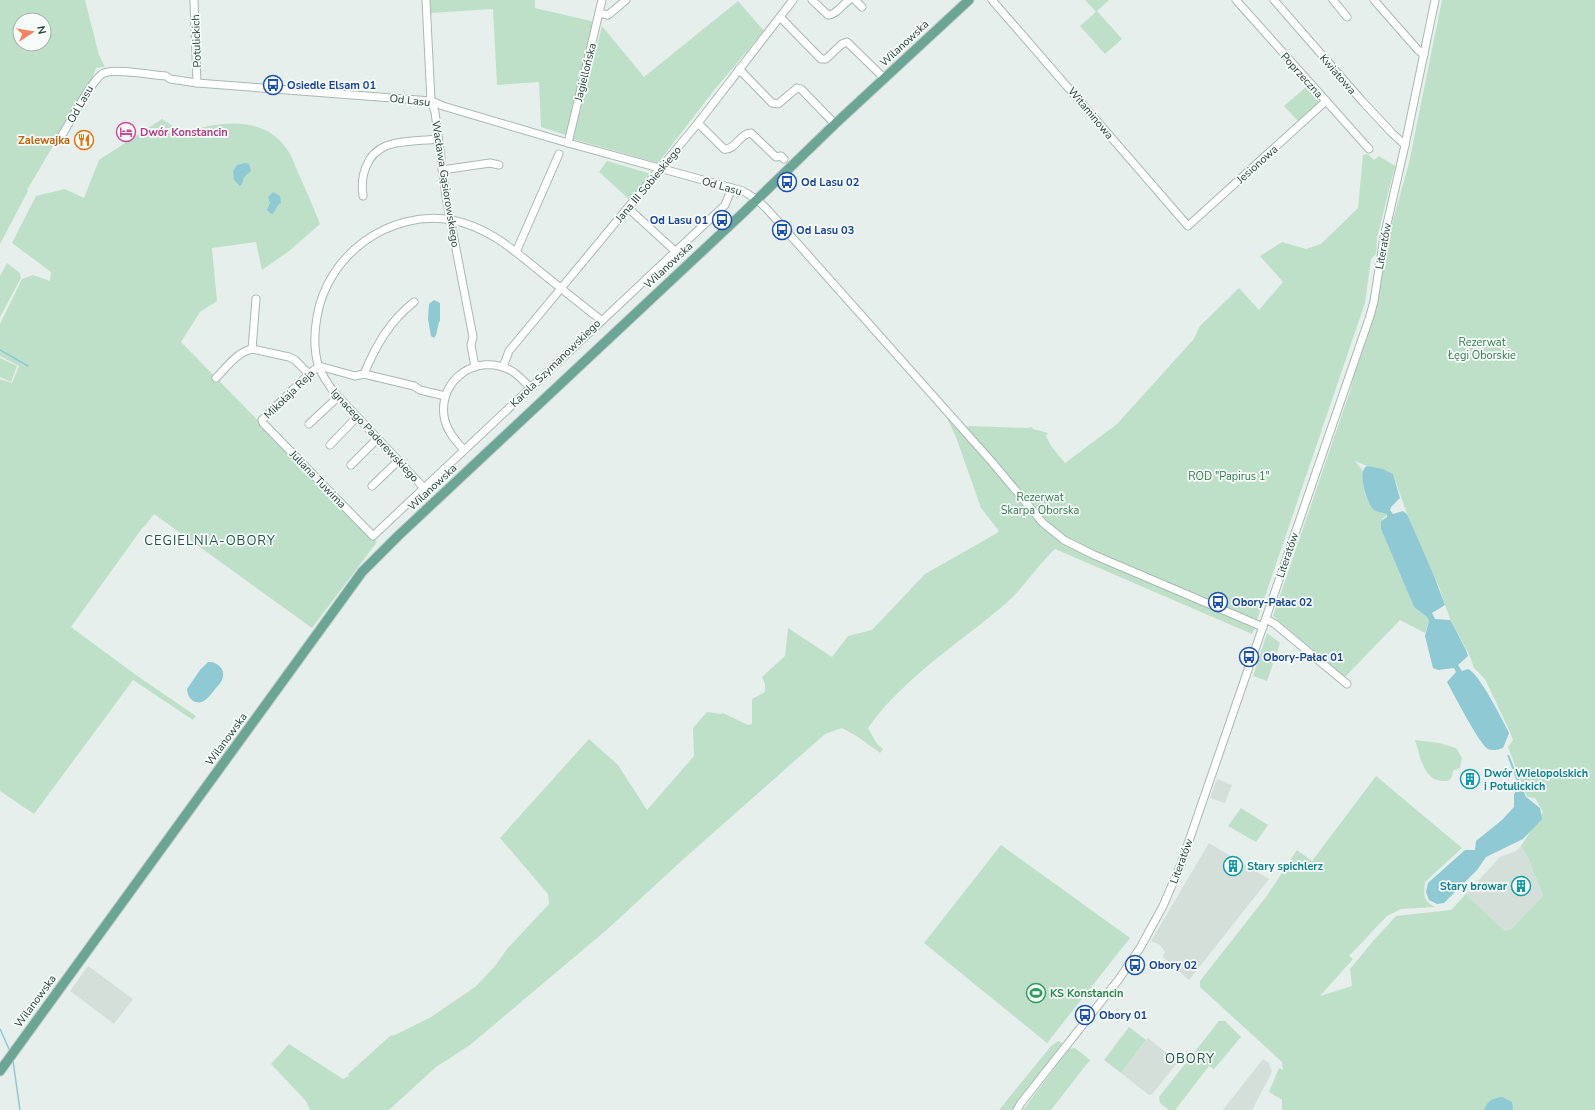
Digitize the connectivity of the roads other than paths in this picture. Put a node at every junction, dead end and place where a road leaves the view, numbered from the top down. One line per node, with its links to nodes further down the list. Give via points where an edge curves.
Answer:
1 (194, 0): 23 (street, Potulickich)
2 (426, 0): 24 (street, Wacława Gąsiorowskiego)
3 (602, 0): 17 (street, Jagiellońska)
4 (626, 0): 17 (street, via 608,15)
5 (793, 0): 18 (street, Jana III Sobieskiego)
6 (812, 0): 7 (street, via 828,15)
7 (849, 0)
8 (855, 0): 16 (street)
9 (969, 0): 22 (main road, Wilanowska)
10 (992, 0): 43 (street, Witaminowa)
11 (1236, 0): 25 (street, Poprzeczna)
12 (1274, 0): 31 (street, Kwiatowa, via 1368,107)
13 (1333, 0): 19 (street)
14 (1374, 0): 20 (street)
15 (1435, 0): 20 (street, Literatów)
16 (862, 8)
17 (599, 13): 30 (street, Jagiellońska)
18 (780, 17): 21 (street, Jana III Sobieskiego); 22 (street, via 821,59 826,59 847,42)
19 (1348, 17)
20 (1424, 55): 31 (street, Literatów)
21 (739, 69): 26 (street, Jana III Sobieskiego); 27 (street, via 772,103 778,104 797,88 801,88)
22 (884, 78): 27 (main road, Wilanowska)
23 (197, 83): 24 (street, Od Lasu); 28 (street, Od Lasu, via 170,79 166,76 117,71 104,73 94,81)
24 (431, 101): 29 (street, Wacława Gąsiorowskiego); 30 (street, Od Lasu)
25 (1326, 101): 32 (street, Poprzeczna); 43 (street, Jesionowa)
26 (698, 123): 34 (street, via 724,149 730,149 747,133 751,133 776,157 781,156); 36 (street, Jana III Sobieskiego)
27 (835, 124): 40 (main road, Wilanowska)
28 (61, 137)
29 (438, 139): 37 (street, Wacława Gąsiorowskiego); 39 (street, via 394,144 378,151 364,168)
30 (568, 143): 36 (street, Od Lasu)
31 (1406, 145): 71 (street, Literatów, via 1386,230 1370,316)
32 (1369, 149)
33 (559, 154): 45 (street)
34 (784, 160)
35 (499, 165): 37 (street, via 490,163)
36 (660, 169): 38 (street, Od Lasu); 41 (street, Jana III Sobieskiego)
37 (442, 170): 42 (street, Wacława Gąsiorowskiego)
38 (732, 188): 40 (street, Od Lasu); 44 (street, Karola Szymanowskiego, via 725,205)
39 (363, 196)
40 (756, 199): 72 (street, via 1051,530 1064,540 1094,555); 74 (main road, Wilanowska, via 362,572)
41 (628, 208): 44 (street); 46 (street, Jana III Sobieskiego)
42 (450, 220): 45 (street, Ignacego Paderewskiego, via 475,226); 51 (street, Ignacego Paderewskiego, via 429,219 395,224 373,235 346,257 330,279 318,309 315,336); 52 (street, Wacława Gąsiorowskiego, via 473,337 471,345)
43 (1188, 226)
44 (675, 251): 49 (street, Karola Szymanowskiego)
45 (516, 252): 46 (street, Ignacego Paderewskiego)
46 (562, 288): 49 (street, Ignacego Paderewskiego); 53 (street, Jana III Sobieskiego, via 509,351)
47 (256, 299): 50 (street)
48 (414, 302): 55 (street, via 387,330 372,354)
49 (600, 320): 57 (street, Karola Szymanowskiego)
50 (252, 349): 54 (street, via 290,357); 56 (street, via 240,354)
51 (319, 366): 54 (street, Mikołaja Reja); 55 (street, via 355,376); 58 (street, Ignacego Paderewskiego, via 324,378)
52 (475, 367): 53 (street); 59 (street, via 460,373)
53 (503, 367): 57 (street, via 515,373)
54 (309, 374): 61 (street, Mikołaja Reja, via 262,420)
55 (364, 374): 59 (street)
56 (216, 378)
57 (531, 388): 65 (street, Karola Szymanowskiego)
58 (338, 396): 60 (street, Ignacego Paderewskiego); 62 (street)
59 (445, 396): 65 (street, via 445,422 453,438)
60 (358, 417): 63 (street, Ignacego Paderewskiego); 64 (street)
61 (262, 423): 70 (street, Juliana Tuwima)
62 (309, 424)
63 (378, 439): 66 (street, Ignacego Paderewskiego); 67 (street)
64 (330, 445)
65 (464, 450): 69 (street, Karola Szymanowskiego)
66 (398, 461): 68 (street); 69 (street, Ignacego Paderewskiego)
67 (351, 464)
68 (372, 486)
69 (424, 488): 70 (street, Karola Szymanowskiego)
70 (373, 536)
71 (1266, 619): 72 (street, Literatów); 73 (street)
72 (1263, 627): 75 (street, Literatów, via 1181,864 1163,906 1142,945 1119,979)
73 (1347, 684)
74 (0, 1070)
75 (1017, 1110)

